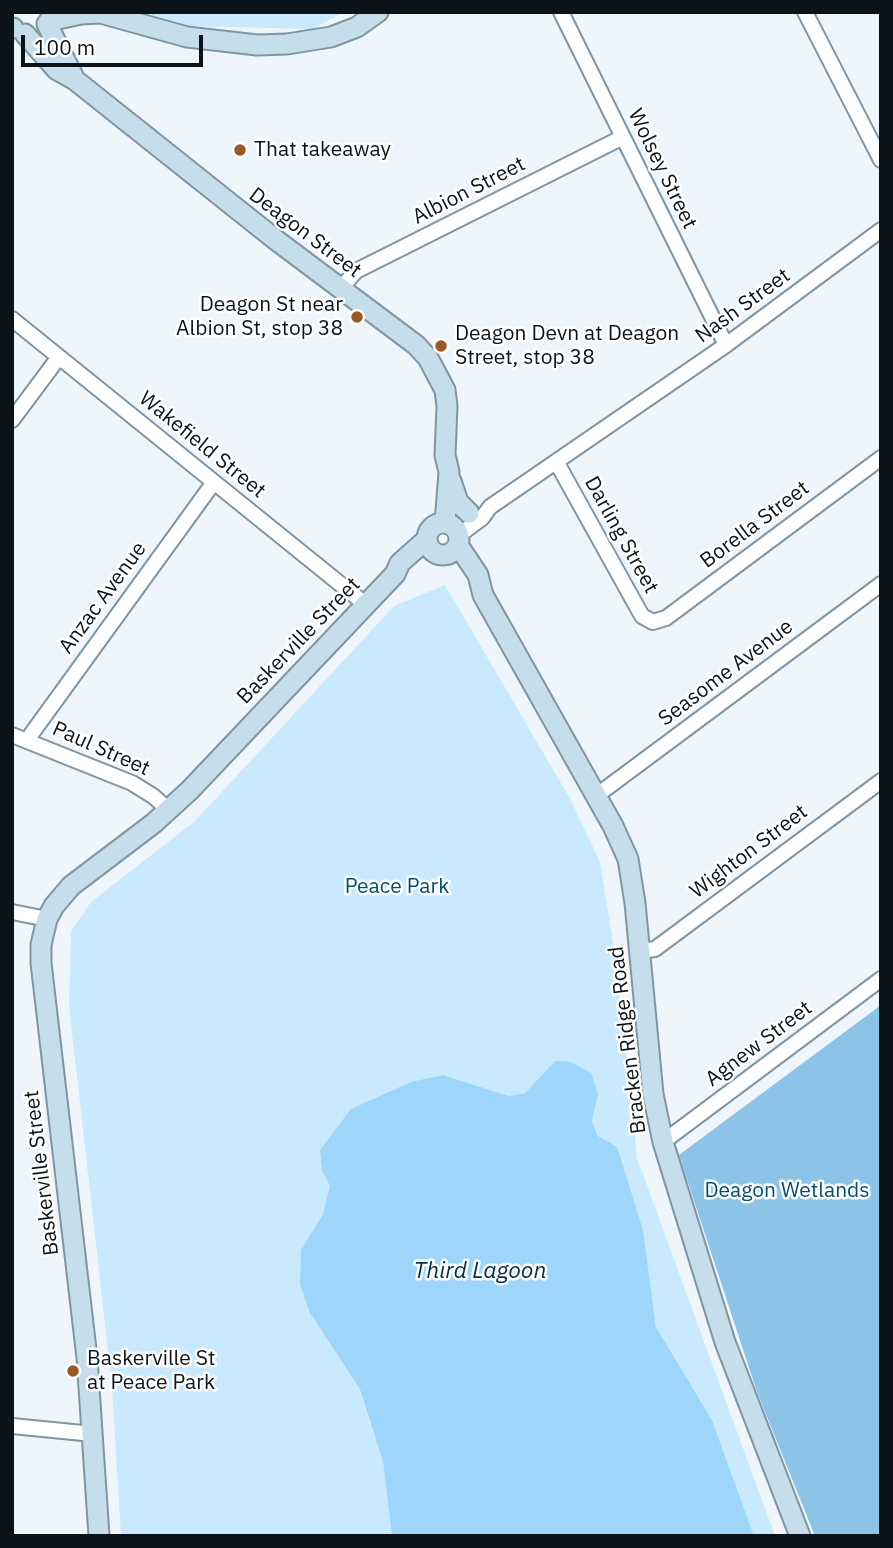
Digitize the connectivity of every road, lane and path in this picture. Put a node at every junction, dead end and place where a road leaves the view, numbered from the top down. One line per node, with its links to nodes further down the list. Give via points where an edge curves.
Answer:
1 (377, 12): 4 (main road, via 357,27 331,37 257,45 187,37)
2 (561, 12): 8 (street, Wolsey Street)
3 (805, 12): 9 (street)
4 (98, 13): 5 (main road)
5 (49, 19): 6 (main road, via 38,32); 7 (main road, Deagon Street)
6 (16, 29): 7 (main road, Deagon Street, via 57,71)
7 (75, 80): 11 (main road, Deagon Street)
8 (623, 137): 11 (street, Albion Street, via 356,271); 13 (street, Wolsey Street)
9 (881, 160)
10 (881, 230): 13 (street, Nash Street)
11 (340, 289): 16 (main road, Deagon Street, via 416,345 438,373 446,390)
12 (12, 319): 14 (street, Wakefield Street)
13 (726, 345): 18 (street, Nash Street)
14 (59, 357): 15 (street); 20 (street, Wakefield Street)
15 (12, 420)
16 (445, 455): 19 (main road, Deagon Street); 23 (main road, Deagon Street, via 438,468)
17 (881, 458): 26 (street, Borella Street, via 666,618)
18 (557, 463): 21 (street, Nash Street); 26 (street, Darling Street, via 642,616)
19 (448, 477): 22 (main road); 23 (main road, Deagon Street)
20 (214, 482): 25 (street, Wakefield Street); 27 (street, Anzac Avenue)
21 (490, 507): 22 (street, Nash Street); 23 (street, Nash Street, via 482,518)
22 (469, 513): 23 (street, Nash Street, via 457,517)
23 (444, 538): 25 (main road, Baskerville Street, via 400,563); 29 (main road, Bracken Ridge Road, via 478,575 483,595)
24 (881, 584): 29 (street, Seasome Avenue)
25 (365, 604): 30 (main road, Baskerville Street)
26 (653, 622)
27 (19, 737): 30 (street, Paul Street, via 132,783)
28 (881, 781): 33 (street, Wighton Street, via 655,948)
29 (596, 796): 33 (main road, Bracken Ridge Road, via 628,859)
30 (169, 810): 32 (main road, Baskerville Street, via 71,886)
31 (12, 912): 32 (street)
32 (47, 919): 37 (main road, Baskerville Street, via 41,963)
33 (640, 951): 35 (main road, Bracken Ridge Road, via 653,1094)
34 (881, 979): 35 (street, Agnew Street)
35 (663, 1142): 39 (main road, Bracken Ridge Road, via 725,1342)
36 (12, 1426): 37 (street)
37 (93, 1434): 38 (main road, Baskerville Street)
38 (99, 1536)
39 (800, 1536)

